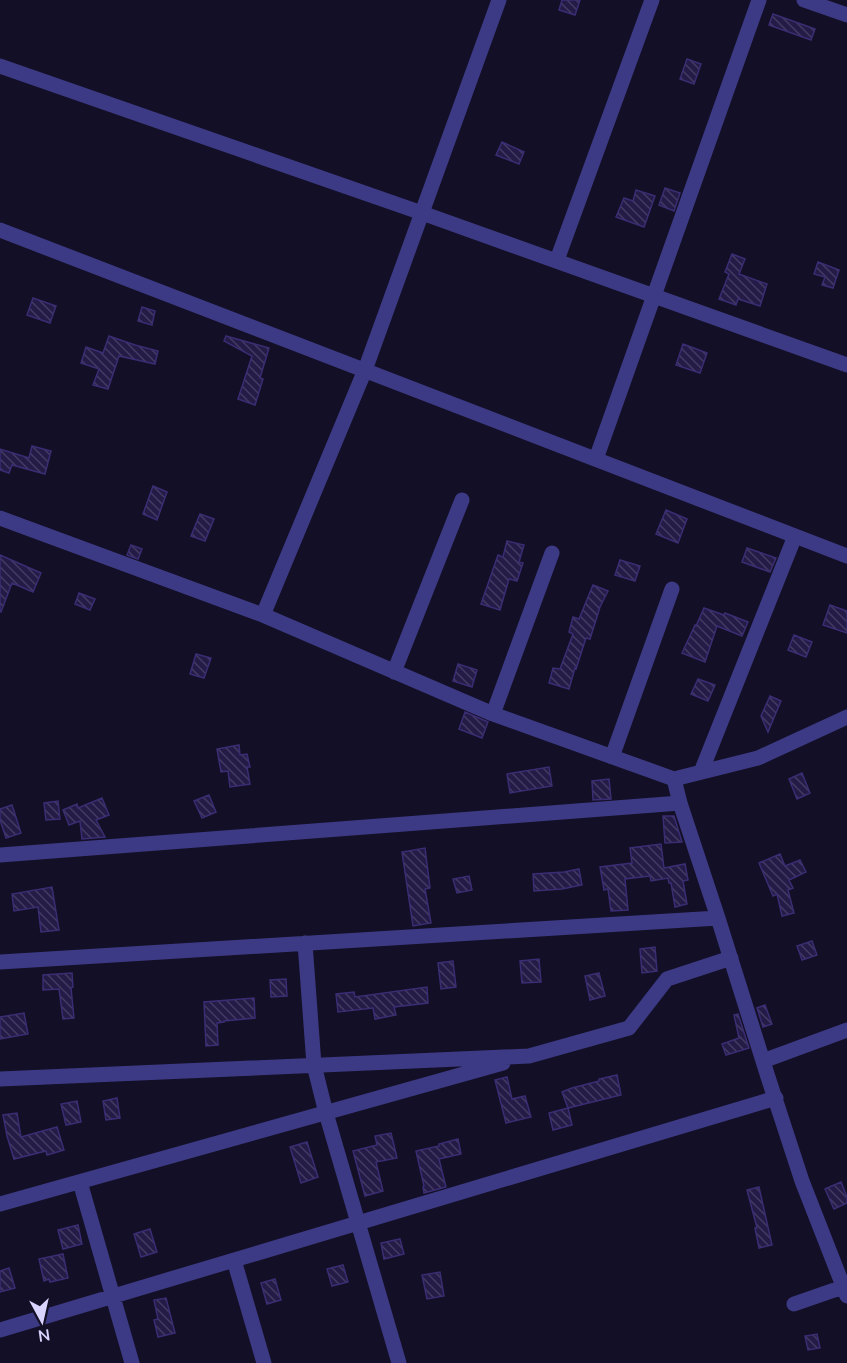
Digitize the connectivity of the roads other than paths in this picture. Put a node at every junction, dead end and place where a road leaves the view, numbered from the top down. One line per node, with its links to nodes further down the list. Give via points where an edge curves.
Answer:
1 (500, 0): 7 (street)
2 (652, 0): 9 (street)
3 (759, 0): 10 (street)
4 (804, 0): 5 (street)
5 (847, 15)
6 (0, 66): 7 (street)
7 (422, 213): 9 (street); 12 (street)
8 (0, 230): 12 (street)
9 (557, 261): 10 (street)
10 (654, 295): 11 (street); 13 (street)
11 (847, 365)
12 (365, 370): 13 (street); 20 (street)
13 (596, 459): 16 (street)
14 (462, 501): 21 (street)
15 (0, 518): 20 (street)
16 (795, 536): 18 (street); 25 (street)
17 (552, 553): 22 (street)
18 (847, 556)
19 (672, 589): 24 (street)
20 (263, 615): 21 (street)
21 (394, 672): 22 (street)
22 (493, 714): 24 (street)
23 (847, 717): 25 (street, via 758,758)
24 (612, 757): 26 (street)
25 (701, 772): 26 (street)
26 (674, 779): 27 (street)
27 (680, 803): 28 (street); 29 (street)
28 (0, 855)
29 (718, 918): 30 (street); 31 (street)
30 (305, 943): 32 (street); 36 (street)
31 (731, 958): 34 (street, via 667,979 629,1028); 35 (street)
32 (0, 962)
33 (847, 1030): 35 (street)
34 (530, 1056): 36 (street); 39 (street)
35 (762, 1061): 38 (street)
36 (314, 1065): 37 (street); 39 (street)
37 (0, 1079)
38 (776, 1098): 42 (street); 44 (street)
39 (326, 1113): 40 (street); 42 (street)
40 (80, 1182): 41 (street); 45 (street)
41 (0, 1204)
42 (358, 1223): 43 (street); 50 (street)
43 (234, 1260): 45 (street); 49 (street)
44 (845, 1292): 46 (street)
45 (112, 1296): 47 (street); 48 (street)
46 (794, 1304)
47 (0, 1330)
48 (132, 1363)
49 (264, 1363)
50 (399, 1363)

